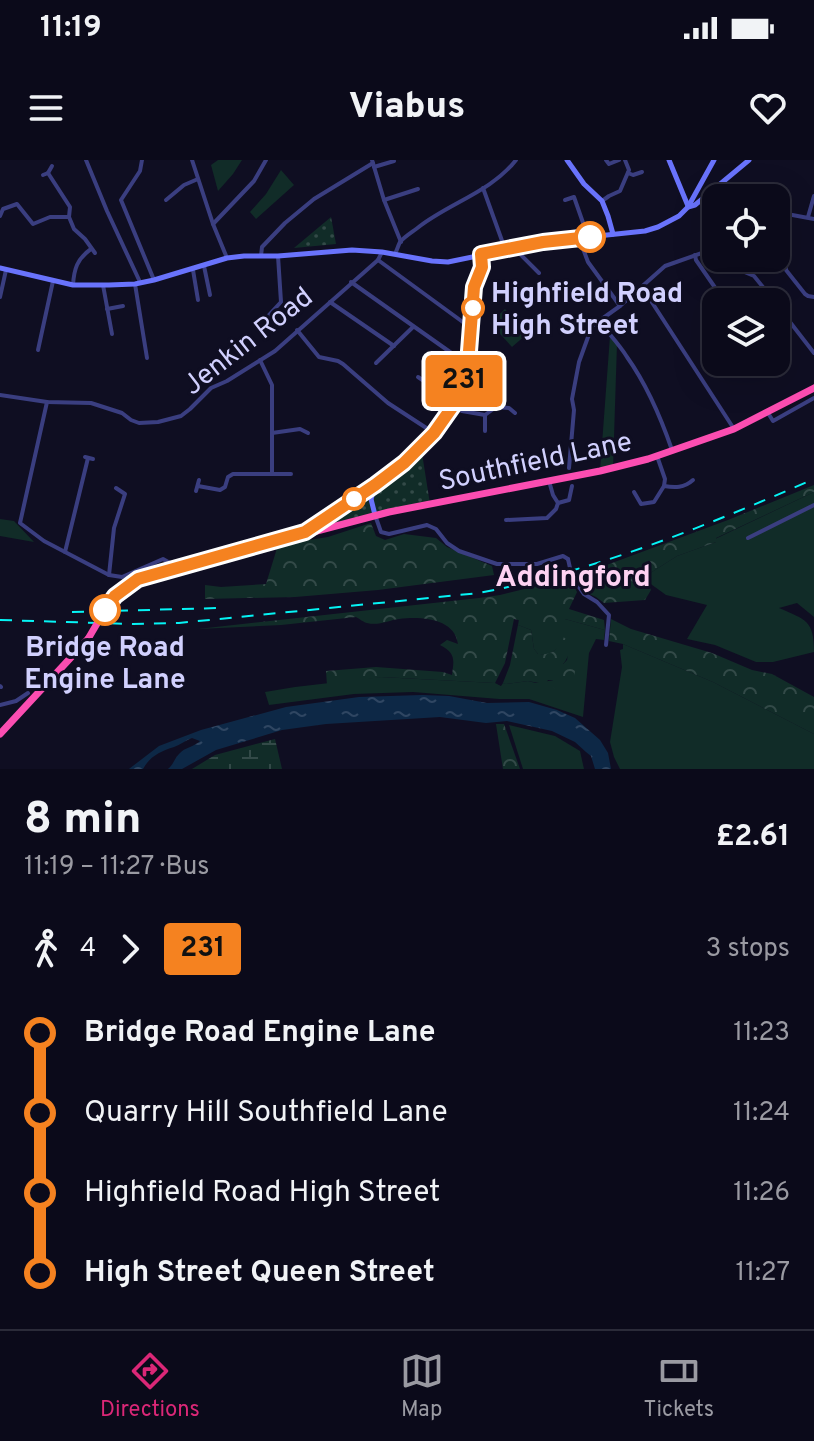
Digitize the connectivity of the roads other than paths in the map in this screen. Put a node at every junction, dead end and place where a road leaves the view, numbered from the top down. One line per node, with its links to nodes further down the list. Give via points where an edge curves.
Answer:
1 (86, 160): 60 (street)
2 (142, 160): 57 (street, via 121,200)
3 (192, 160): 17 (street)
4 (266, 160): 34 (street, via 254,181)
5 (516, 160): 19 (street)
6 (567, 160): 26 (main road)
7 (606, 160): 8 (street)
8 (622, 160): 16 (street)
9 (669, 160): 28 (main road)
10 (714, 160): 28 (main road)
11 (749, 160): 18 (main road)
12 (394, 161): 13 (street)
13 (373, 163): 23 (street); 47 (street, via 285,223 262,247)
14 (52, 166): 31 (street, via 45,174 70,207)
15 (642, 172): 16 (street)
16 (628, 173): 26 (street, via 620,191)
17 (198, 179): 22 (street); 34 (street)
18 (721, 184)
19 (483, 188): 39 (street); 41 (street)
20 (418, 189): 23 (street)
21 (814, 196): 32 (street)
22 (166, 200)
23 (384, 200): 39 (street)
24 (565, 200): 37 (street, via 574,197)
25 (702, 200): 28 (main road)
26 (602, 201): 36 (main road)
27 (1, 207): 30 (street); 33 (street, via 17,204)
28 (688, 207): 36 (main road, via 650,230)
29 (790, 214): 32 (street)
30 (0, 216)
31 (69, 217): 33 (street); 61 (street, via 93,251 77,263)
32 (811, 218)
33 (33, 224): 35 (street)
34 (213, 224): 49 (street)
35 (32, 231)
36 (613, 234): 37 (main road)
37 (588, 237): 38 (main road)
38 (579, 238): 40 (main road); 72 (street, via 588,262)
39 (401, 242): 44 (street)
40 (513, 248): 41 (main road); 56 (street)
41 (505, 249): 45 (main road)
42 (382, 252): 44 (main road); 48 (main road); 50 (street, Jenkin Road)
43 (702, 253): 46 (street)
44 (395, 254): 45 (main road, via 448,262)
45 (481, 254): 78 (main road)
46 (695, 255): 63 (street, via 665,266); 64 (street)
47 (261, 256): 48 (main road); 49 (main road)
48 (278, 256): 74 (street, via 281,302)
49 (227, 258): 51 (main road)
50 (378, 260): 59 (street, Jenkin Road); 78 (street)
51 (204, 266): 53 (main road); 66 (street)
52 (3, 269): 58 (main road); 67 (street)
53 (193, 270): 57 (main road); 69 (street)
54 (744, 272): 65 (street)
55 (787, 272): 68 (street)
56 (539, 273)
57 (154, 280): 60 (main road)
58 (53, 281): 61 (main road); 82 (street)
59 (351, 282): 70 (street, Jenkin Road); 77 (street)
60 (138, 283): 62 (main road); 84 (street)
61 (73, 285): 62 (main road)
62 (103, 285): 73 (street)
63 (641, 286): 72 (street); 99 (street)
64 (717, 288)
65 (763, 288)
66 (210, 295)
67 (0, 297)
68 (814, 297)
69 (198, 300)
70 (330, 302): 79 (street, Jenkin Road); 81 (street)
71 (123, 306): 73 (street)
72 (620, 306): 75 (street)
73 (107, 309): 80 (street)
74 (268, 316)
75 (599, 321): 104 (street, via 635,368); 107 (street, via 590,329 579,362)
76 (790, 322): 83 (street)
77 (413, 327): 81 (street); 87 (street)
78 (471, 328): 87 (main road)
79 (297, 330): 85 (street, Jenkin Road); 103 (street, via 319,357 343,364)
80 (112, 334)
81 (394, 346): 86 (street)
82 (38, 350)
83 (814, 353)
84 (147, 358)
85 (260, 360): 93 (street, Jenkin Road, via 211,388 181,416 158,422 131,420 91,403); 101 (street, via 272,385)
86 (376, 363)
87 (468, 364): 94 (main road)
88 (418, 377): 94 (street)
89 (814, 388): 97 (highway, Southfield Lane)
90 (0, 395): 93 (street, Jenkin Road)
91 (814, 398): 97 (street, Southfield Lane, via 773,421)
92 (512, 401): 95 (street)
93 (47, 402): 124 (street, via 20,523)
94 (454, 404): 98 (street); 103 (main road)
95 (509, 408): 96 (street); 98 (street, via 496,407)
96 (515, 413)
97 (768, 413): 99 (highway, Southfield Lane)
98 (485, 415): 100 (street)
99 (734, 429): 104 (highway, Southfield Lane)
100 (485, 431)
101 (272, 433): 102 (street); 108 (street)
102 (308, 433)
103 (434, 433): 113 (main road)
104 (673, 452): 105 (highway, Southfield Lane)
105 (657, 456): 112 (highway, Southfield Lane); 115 (street)
106 (89, 458): 124 (street)
107 (569, 468)
108 (272, 474): 109 (street); 110 (street, via 233,474 220,490 197,488)
109 (291, 474)
110 (199, 480)
111 (693, 480): 115 (street, via 678,488)
112 (549, 481): 118 (street); 120 (highway, Southfield Lane)
113 (375, 485): 120 (main road); 122 (main road)
114 (572, 486): 118 (street, via 569,500)
115 (664, 486): 117 (street, via 654,502 641,504)
116 (116, 488): 126 (street, via 125,494 114,528)
117 (634, 492)
118 (558, 503): 121 (street, via 547,518)
119 (814, 505): 123 (street)
120 (375, 515): 122 (highway, Southfield Lane); 127 (street, bridge, via 381,532 427,525 459,551 497,564 537,564 563,556 584,594 609,615)
121 (506, 520)
122 (305, 532): 125 (highway, Southfield Lane)
123 (748, 538)
124 (65, 552): 126 (street)
125 (174, 568): 126 (street, via 163,559 122,577); 130 (highway, Southfield Lane, bridge, via 138,579 115,596 88,639)
126 (109, 575)
127 (606, 645)
128 (28, 693): 129 (street)
129 (0, 705)
130 (0, 734)

